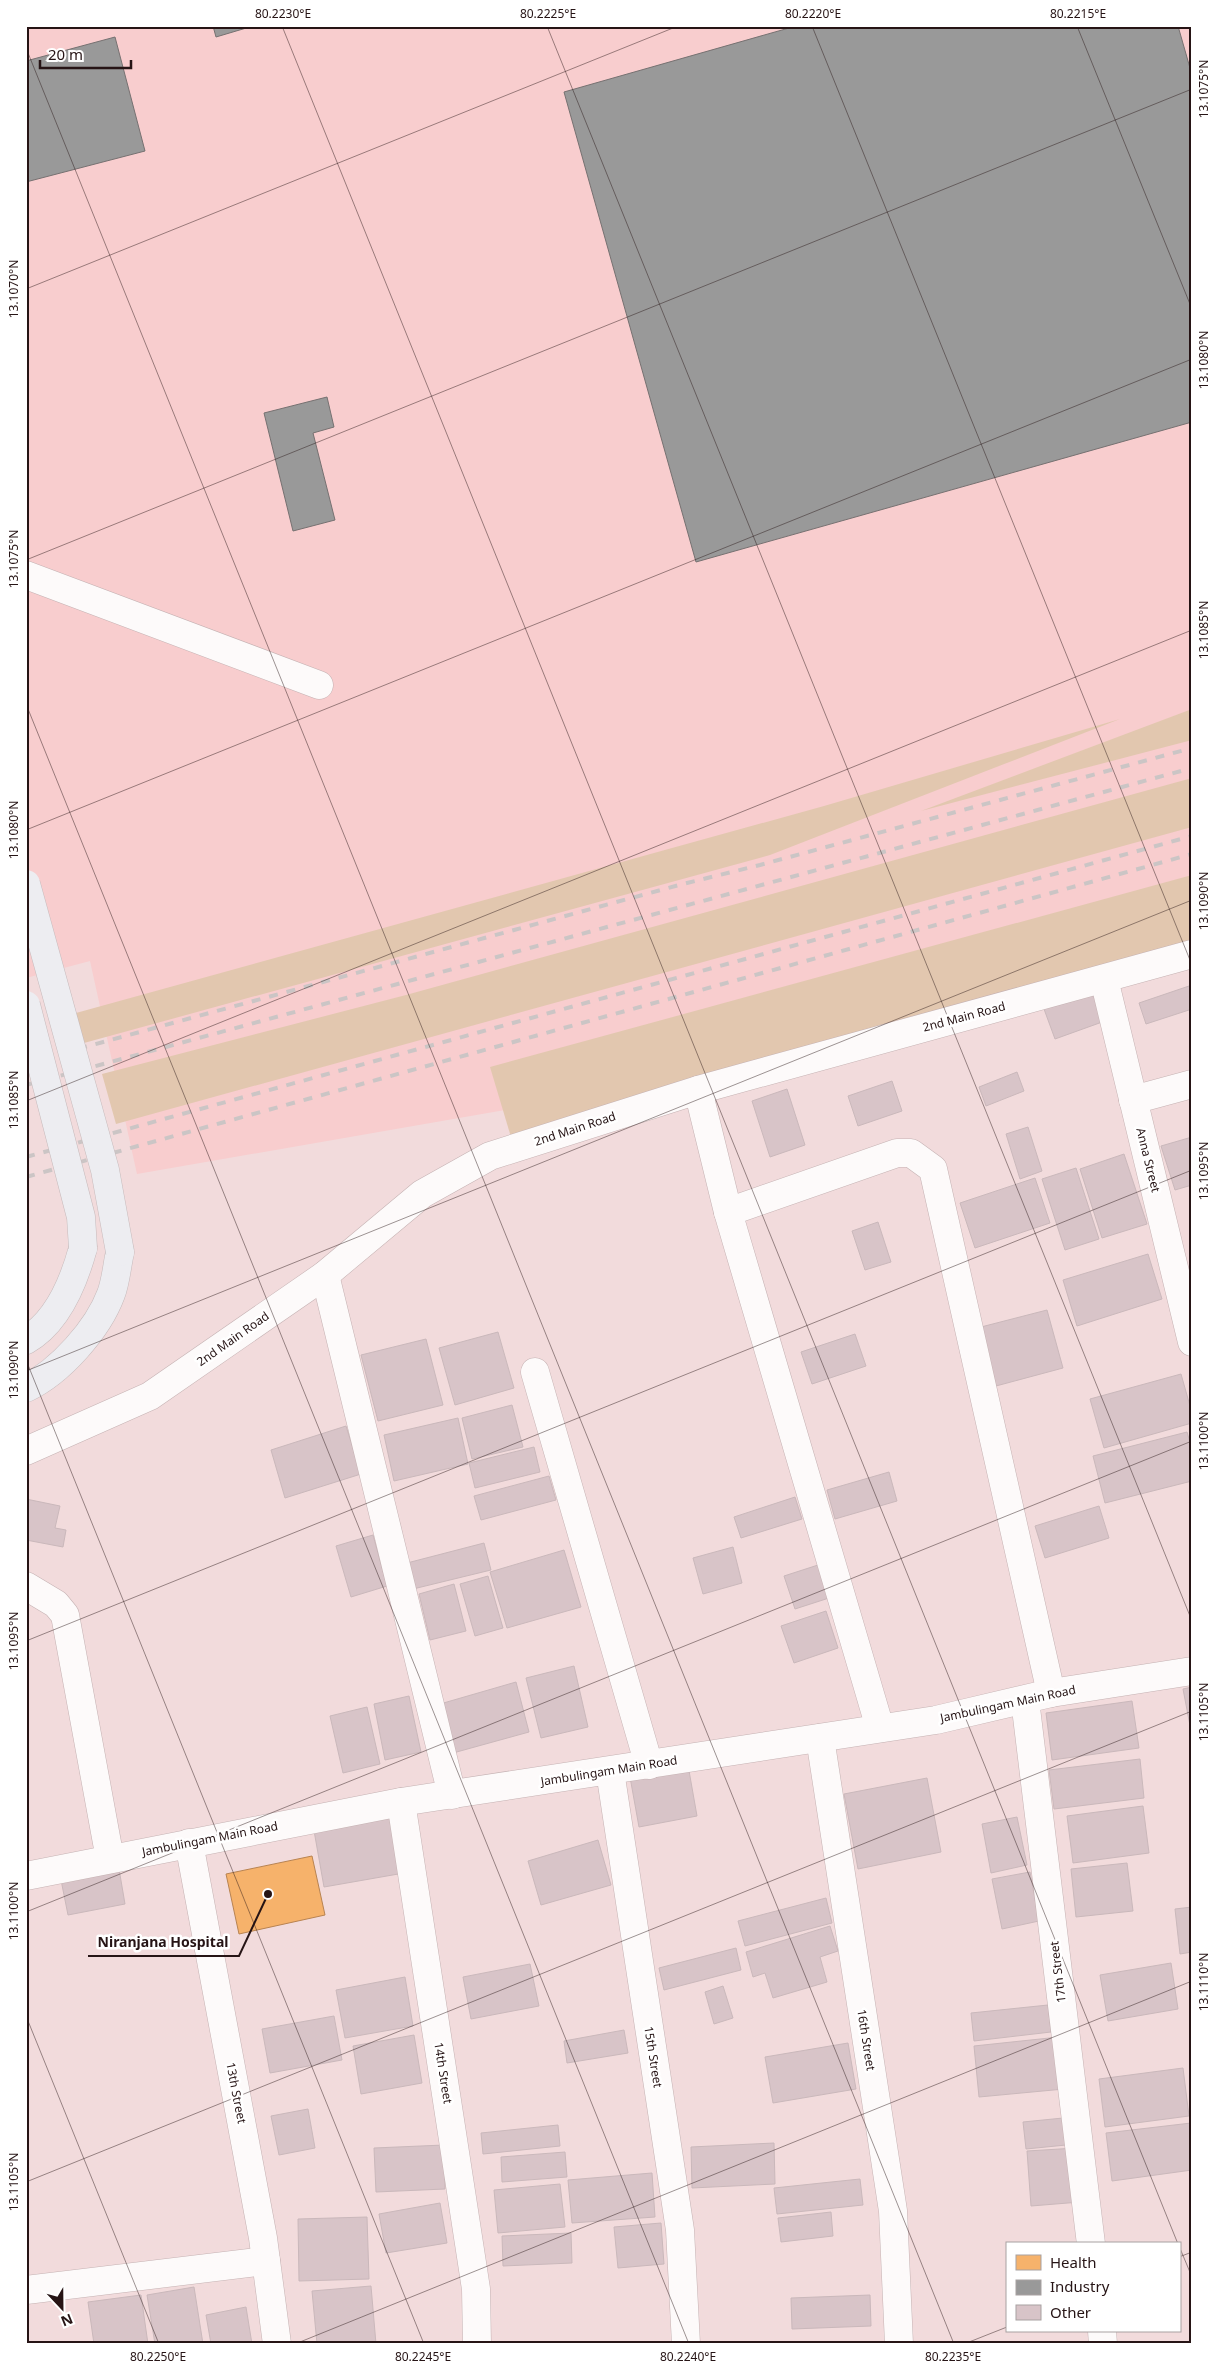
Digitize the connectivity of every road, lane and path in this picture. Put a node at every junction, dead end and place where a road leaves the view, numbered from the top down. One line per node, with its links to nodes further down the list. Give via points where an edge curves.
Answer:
1 (26, 575): 2 (street)
2 (319, 685)
3 (26, 884): 15 (main road, bridge, via 106,1170 120,1252 111,1294 78,1347)
4 (1192, 954): 5 (street, 2nd Main Road)
5 (1104, 979): 8 (street, 2nd Main Road); 9 (street, Anna Street)
6 (26, 1005): 12 (main road, bridge, via 81,1217 83,1248 74,1281 54,1312 35,1335)
7 (1192, 1084): 9 (street)
8 (698, 1090): 10 (street); 11 (street, 2nd Main Road, via 490,1156 422,1194)
9 (1133, 1100): 13 (street, Anna Street)
10 (728, 1212): 19 (street, via 897,1153 911,1154 933,1169); 21 (street)
11 (325, 1275): 16 (street, 2nd Main Road, via 150,1396); 25 (street)
12 (26, 1340)
13 (1192, 1342)
14 (535, 1372): 23 (street)
15 (26, 1388)
16 (26, 1451)
17 (26, 1586): 28 (street, via 56,1604 65,1615)
18 (1192, 1671): 19 (street, Jambulingam Main Road)
19 (1051, 1693): 20 (street, Jambulingam Main Road)
20 (1025, 1700): 21 (street, Jambulingam Main Road, via 936,1720); 30 (street, 17th Street)
21 (880, 1728): 22 (street, Jambulingam Main Road)
22 (820, 1738): 23 (street, Jambulingam Main Road); 36 (street, 16th Street, via 892,2210)
23 (649, 1764): 24 (street, Jambulingam Main Road)
24 (610, 1770): 25 (street, Jambulingam Main Road); 35 (street, 15th Street, via 680,2230)
25 (452, 1795): 26 (street, Jambulingam Main Road)
26 (401, 1802): 27 (street, Jambulingam Main Road); 34 (street, 14th Street, via 476,2289)
27 (189, 1843): 28 (street, Jambulingam Main Road); 31 (street, 13th Street)
28 (110, 1859): 29 (street, Jambulingam Main Road)
29 (26, 1876)
30 (1091, 2242)
31 (266, 2262): 32 (street); 33 (street, 13th Street)
32 (26, 2290)
33 (277, 2344)
34 (477, 2344)
35 (686, 2344)
36 (899, 2344)

